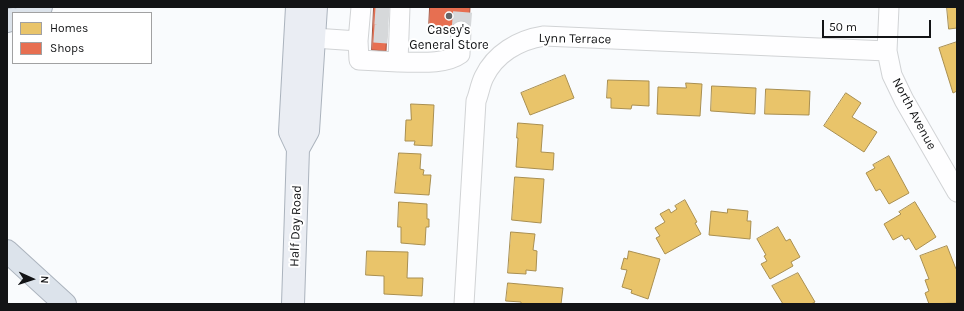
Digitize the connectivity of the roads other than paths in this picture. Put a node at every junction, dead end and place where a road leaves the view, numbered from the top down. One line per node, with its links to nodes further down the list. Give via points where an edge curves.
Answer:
1 (41, 7): 5 (highway)
2 (298, 7): 11 (main road, Half Day Road, via 290,132)
3 (316, 7): 8 (main road, Half Day Road)
4 (889, 7): 9 (street, North Avenue)
5 (28, 12)
6 (379, 23): 8 (street); 10 (street); 10 (street, via 359,60)
7 (462, 31): 10 (street, via 460,54 456,57 445,61)
8 (314, 38): 11 (main road, Half Day Road, via 308,131)
9 (887, 51): 12 (street, North Avenue, via 892,75 904,100); 16 (street, Lynn Terrace, via 544,36 530,38 513,46 493,62 483,78 476,101)
10 (398, 62)
11 (298, 148): 15 (main road, Half Day Road)
12 (957, 192)
13 (7, 251): 14 (highway)
14 (65, 304)
15 (293, 304)
16 (464, 304)

